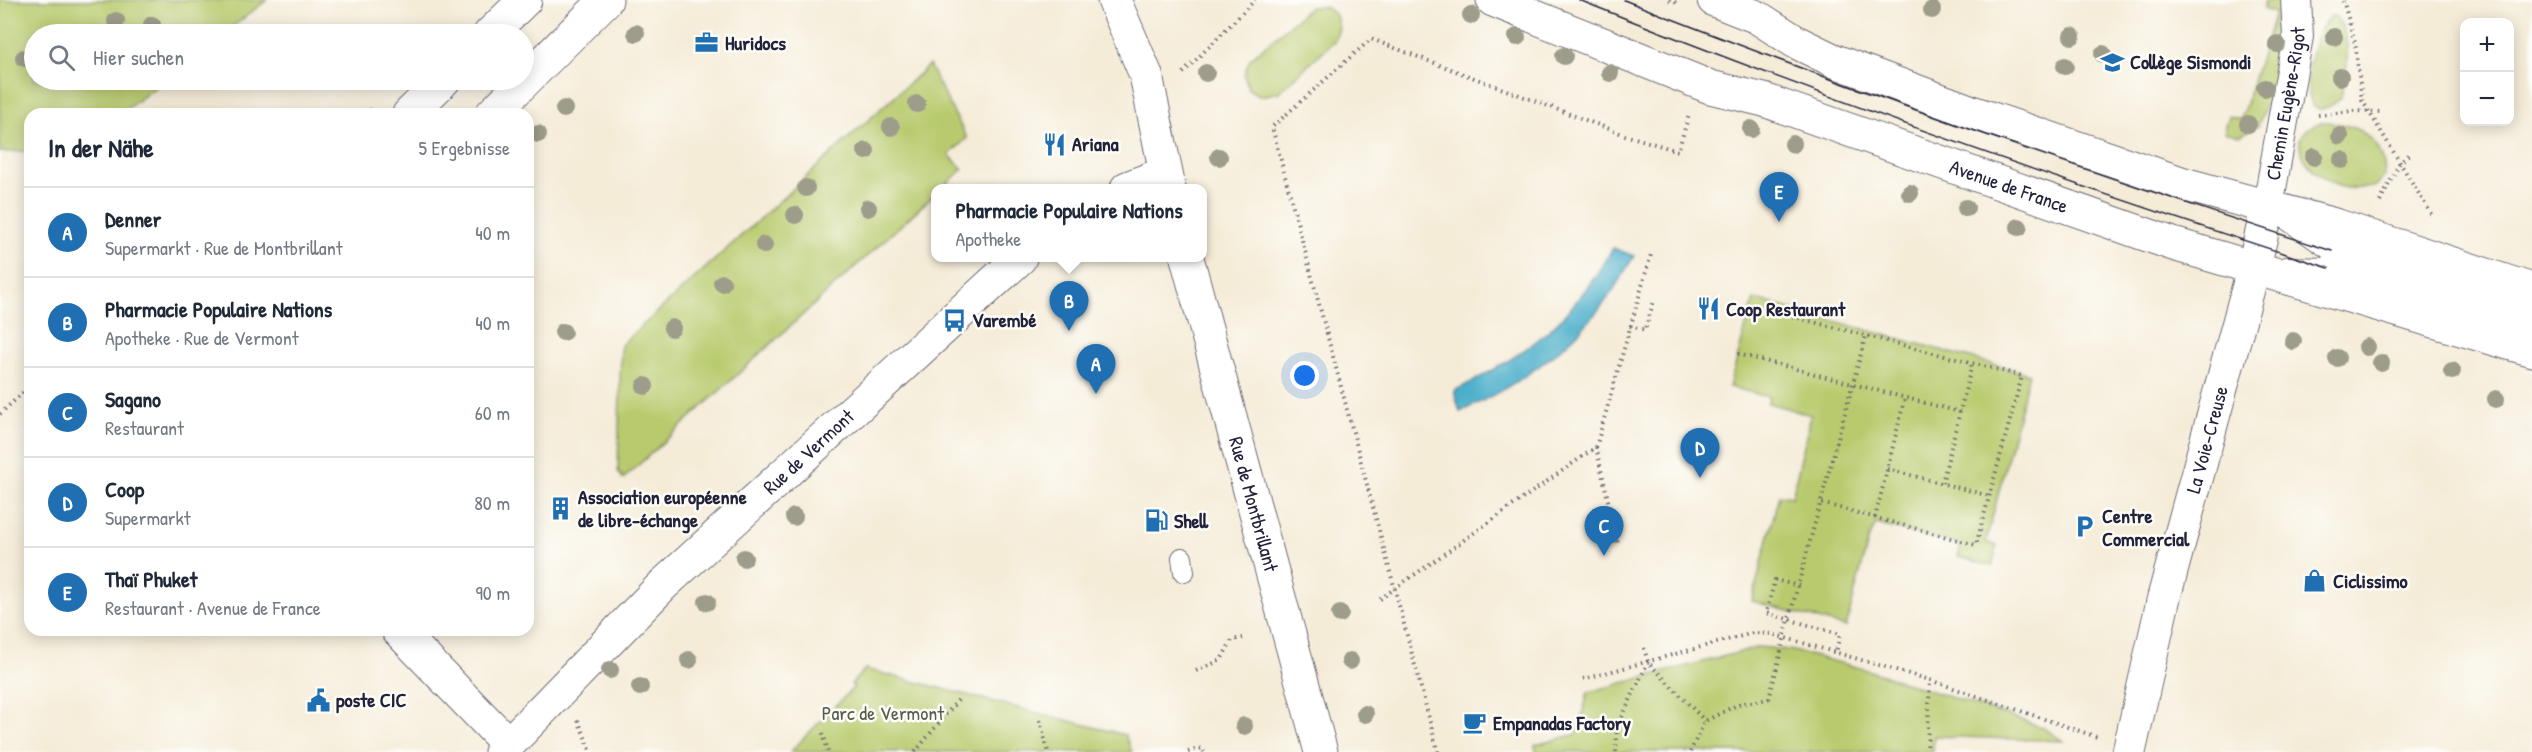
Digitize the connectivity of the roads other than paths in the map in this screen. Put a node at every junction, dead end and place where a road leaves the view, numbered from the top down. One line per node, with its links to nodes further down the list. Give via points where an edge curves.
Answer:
1 (525, 0): 7 (main road)
2 (606, 0): 8 (main road)
3 (1113, 0): 13 (main road, via 1146,75)
4 (1493, 0): 18 (main road, Avenue de France, via 1710,87 1764,100 2173,244)
5 (1714, 0): 15 (main road, via 1756,17 1835,61 1935,99 2187,185)
6 (2296, 0): 15 (street, Chemin Eugène-Rigot, via 2298,36)
7 (500, 24)
8 (534, 72)
9 (434, 90): 11 (main road)
10 (516, 90): 12 (main road)
11 (415, 108)
12 (498, 108)
13 (1167, 181): 14 (main road)
14 (1152, 184)
15 (2268, 206): 18 (main road, La Voie-Creuse); 19 (main road); 20 (lane, via 2332,251)
16 (1016, 262): 24 (main road, Rue de Vermont, via 663,585)
17 (1188, 262): 25 (main road, Rue de Montbrillant)
18 (2254, 267): 21 (lane, via 2329,268); 22 (main road, Avenue de France); 26 (main road, La Voie-Creuse, via 2164,597)
19 (2532, 290)
20 (2532, 313)
21 (2532, 331)
22 (2532, 350)
23 (403, 636): 24 (main road)
24 (505, 748)
25 (1321, 752)
26 (2129, 752)

